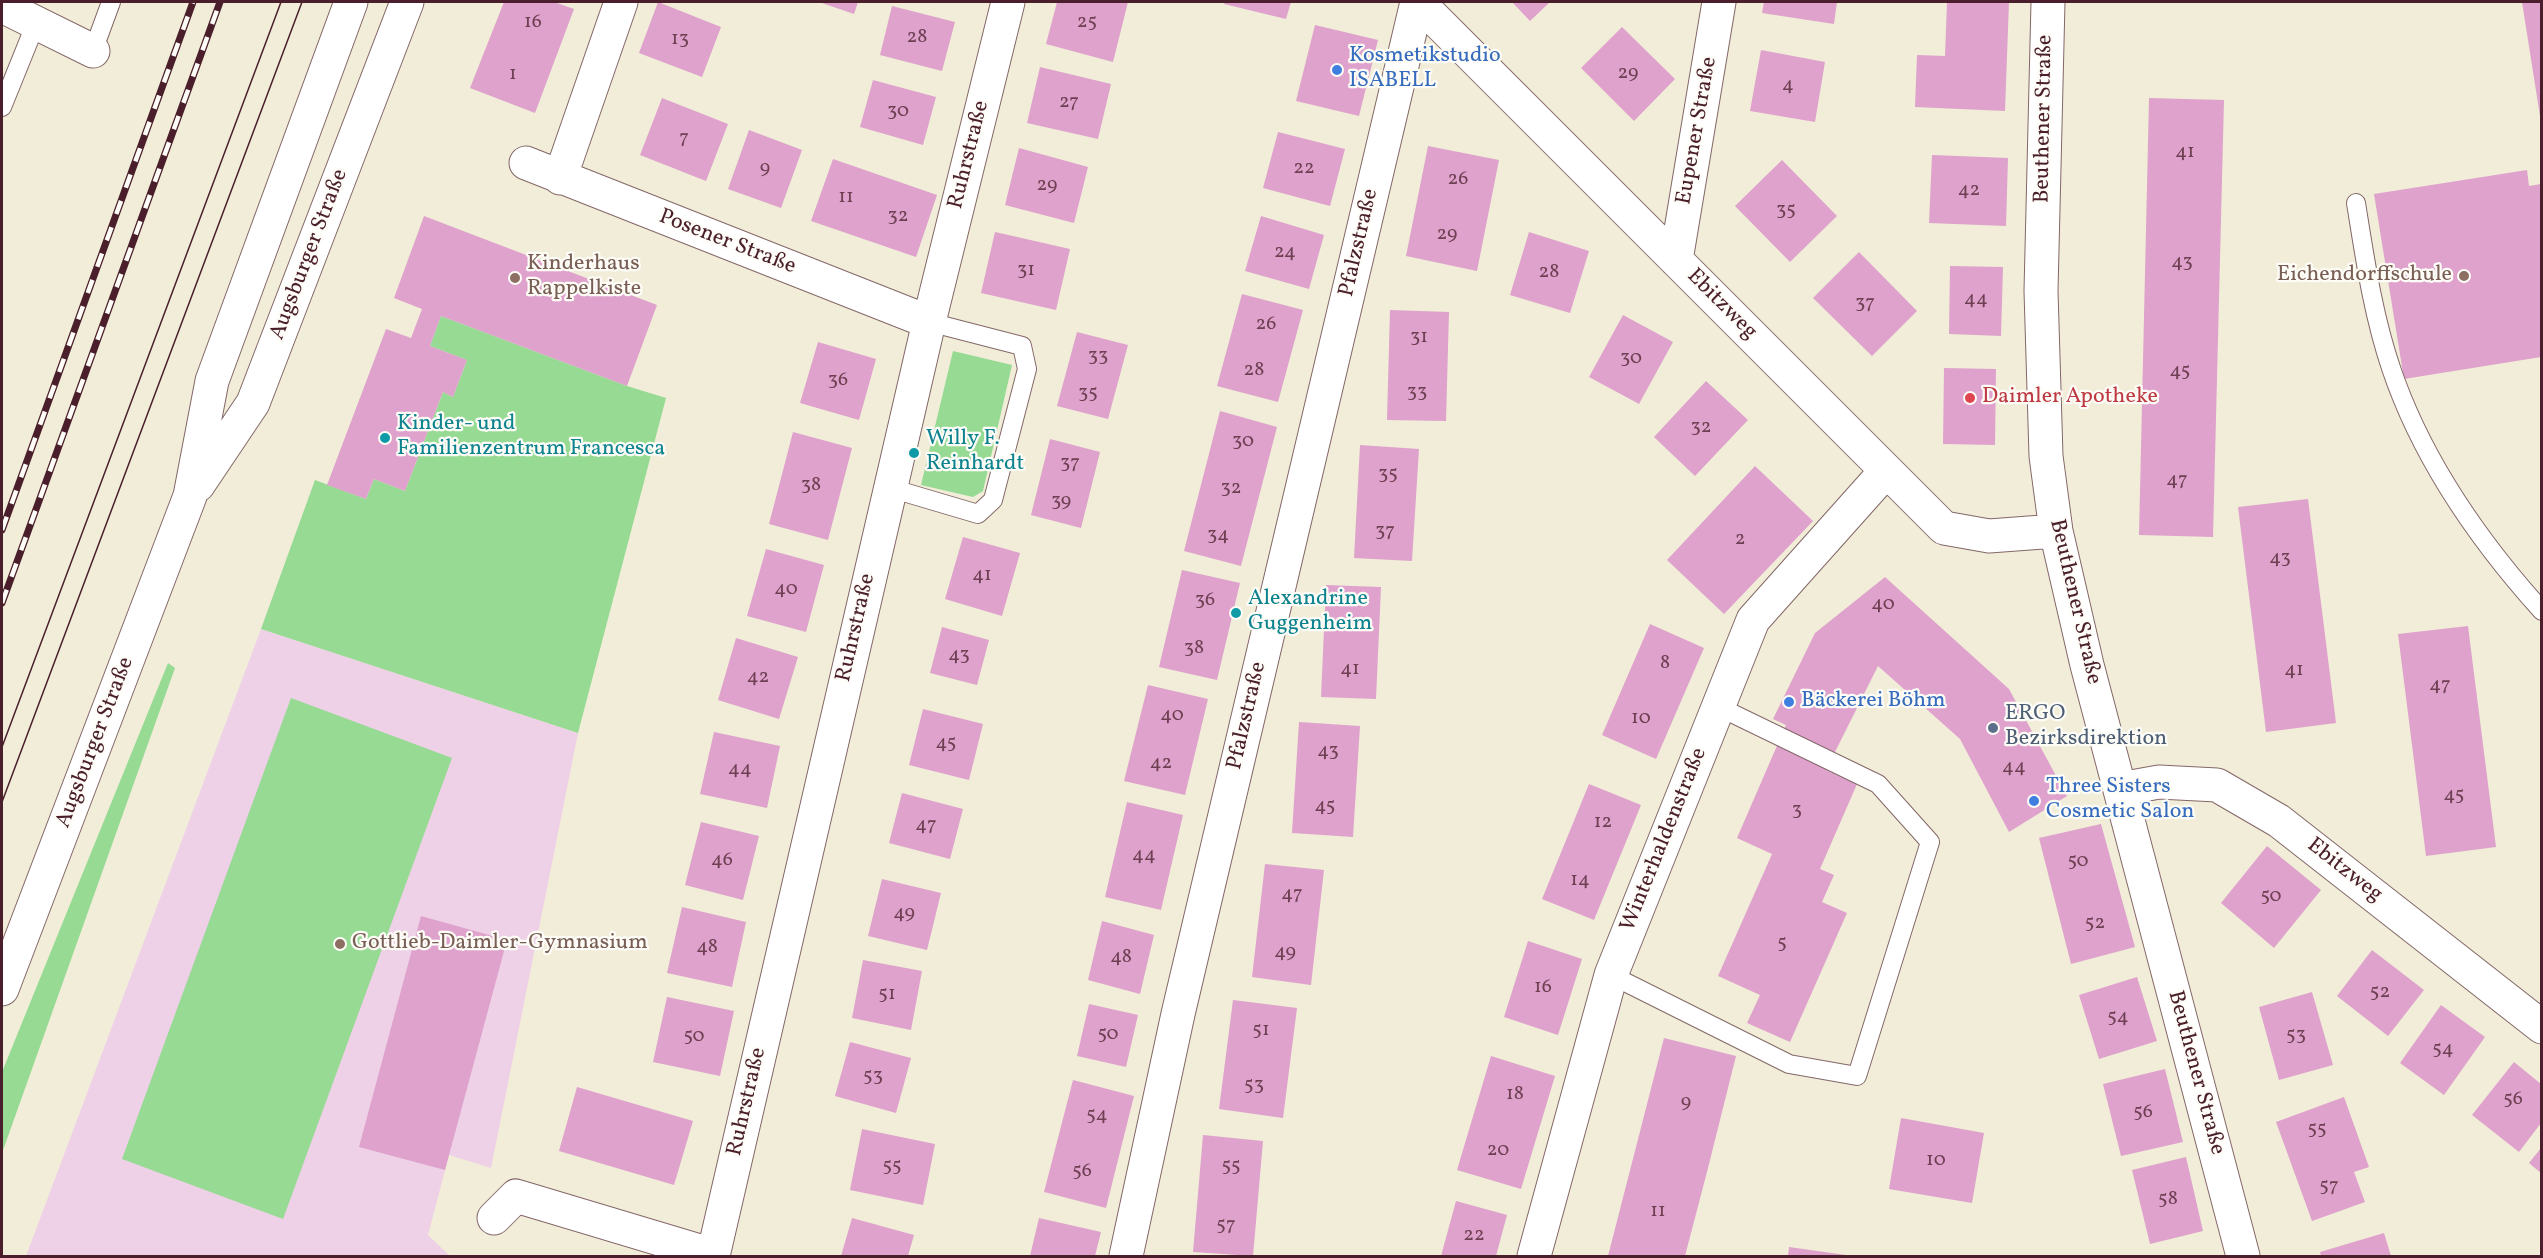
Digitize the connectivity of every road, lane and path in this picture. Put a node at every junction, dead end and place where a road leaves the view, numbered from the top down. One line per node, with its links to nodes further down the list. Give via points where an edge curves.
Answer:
1 (111, 2): 11 (lane)
2 (351, 2): 20 (street, Augsburger Straße, via 212,381)
3 (407, 2): 20 (street, Augsburger Straße, via 253,403)
4 (621, 2): 14 (street)
5 (1008, 2): 17 (street, Ruhrstraße)
6 (1418, 2): 16 (street, Ebitzweg); 30 (street, Pfalzstraße, via 1178,1014)
7 (1719, 2): 16 (street, Eupener Straße)
8 (2048, 2): 21 (street, Beuthener Straße, via 2041,291 2046,456)
9 (2, 6): 10 (street)
10 (36, 23): 11 (street); 12 (lane)
11 (93, 51)
12 (2, 107)
13 (526, 163): 14 (street, Posener Straße)
14 (560, 178): 17 (street, Posener Straße)
15 (2356, 203): 22 (lane, via 2369,288 2391,369 2427,451 2481,540)
16 (1676, 260): 18 (street, Ebitzweg)
17 (929, 322): 19 (street, Ruhrstraße); 19 (lane, via 1022,346 1027,369 993,501 978,514)
18 (1886, 471): 21 (street, Ebitzweg, via 1944,528 1989,536); 23 (street, Winterhaldenstraße, via 1754,620)
19 (890, 488): 29 (street, Ruhrstraße)
20 (190, 496): 26 (street, Augsburger Straße)
21 (2056, 531): 24 (street, Beuthener Straße)
22 (2541, 611)
23 (1719, 707): 25 (street, Winterhaldenstraße); 25 (lane, via 1878,784 1930,842 1857,1076 1789,1064)
24 (2120, 789): 27 (street, Ebitzweg, via 2159,782 2217,785 2279,821); 32 (street, Beuthener Straße)
25 (1611, 975): 31 (street, Winterhaldenstraße)
26 (2, 989)
27 (2541, 1027)
28 (494, 1218): 29 (street, via 516,1196)
29 (713, 1256)
30 (1126, 1257)
31 (1534, 1257)
32 (2243, 1257)

